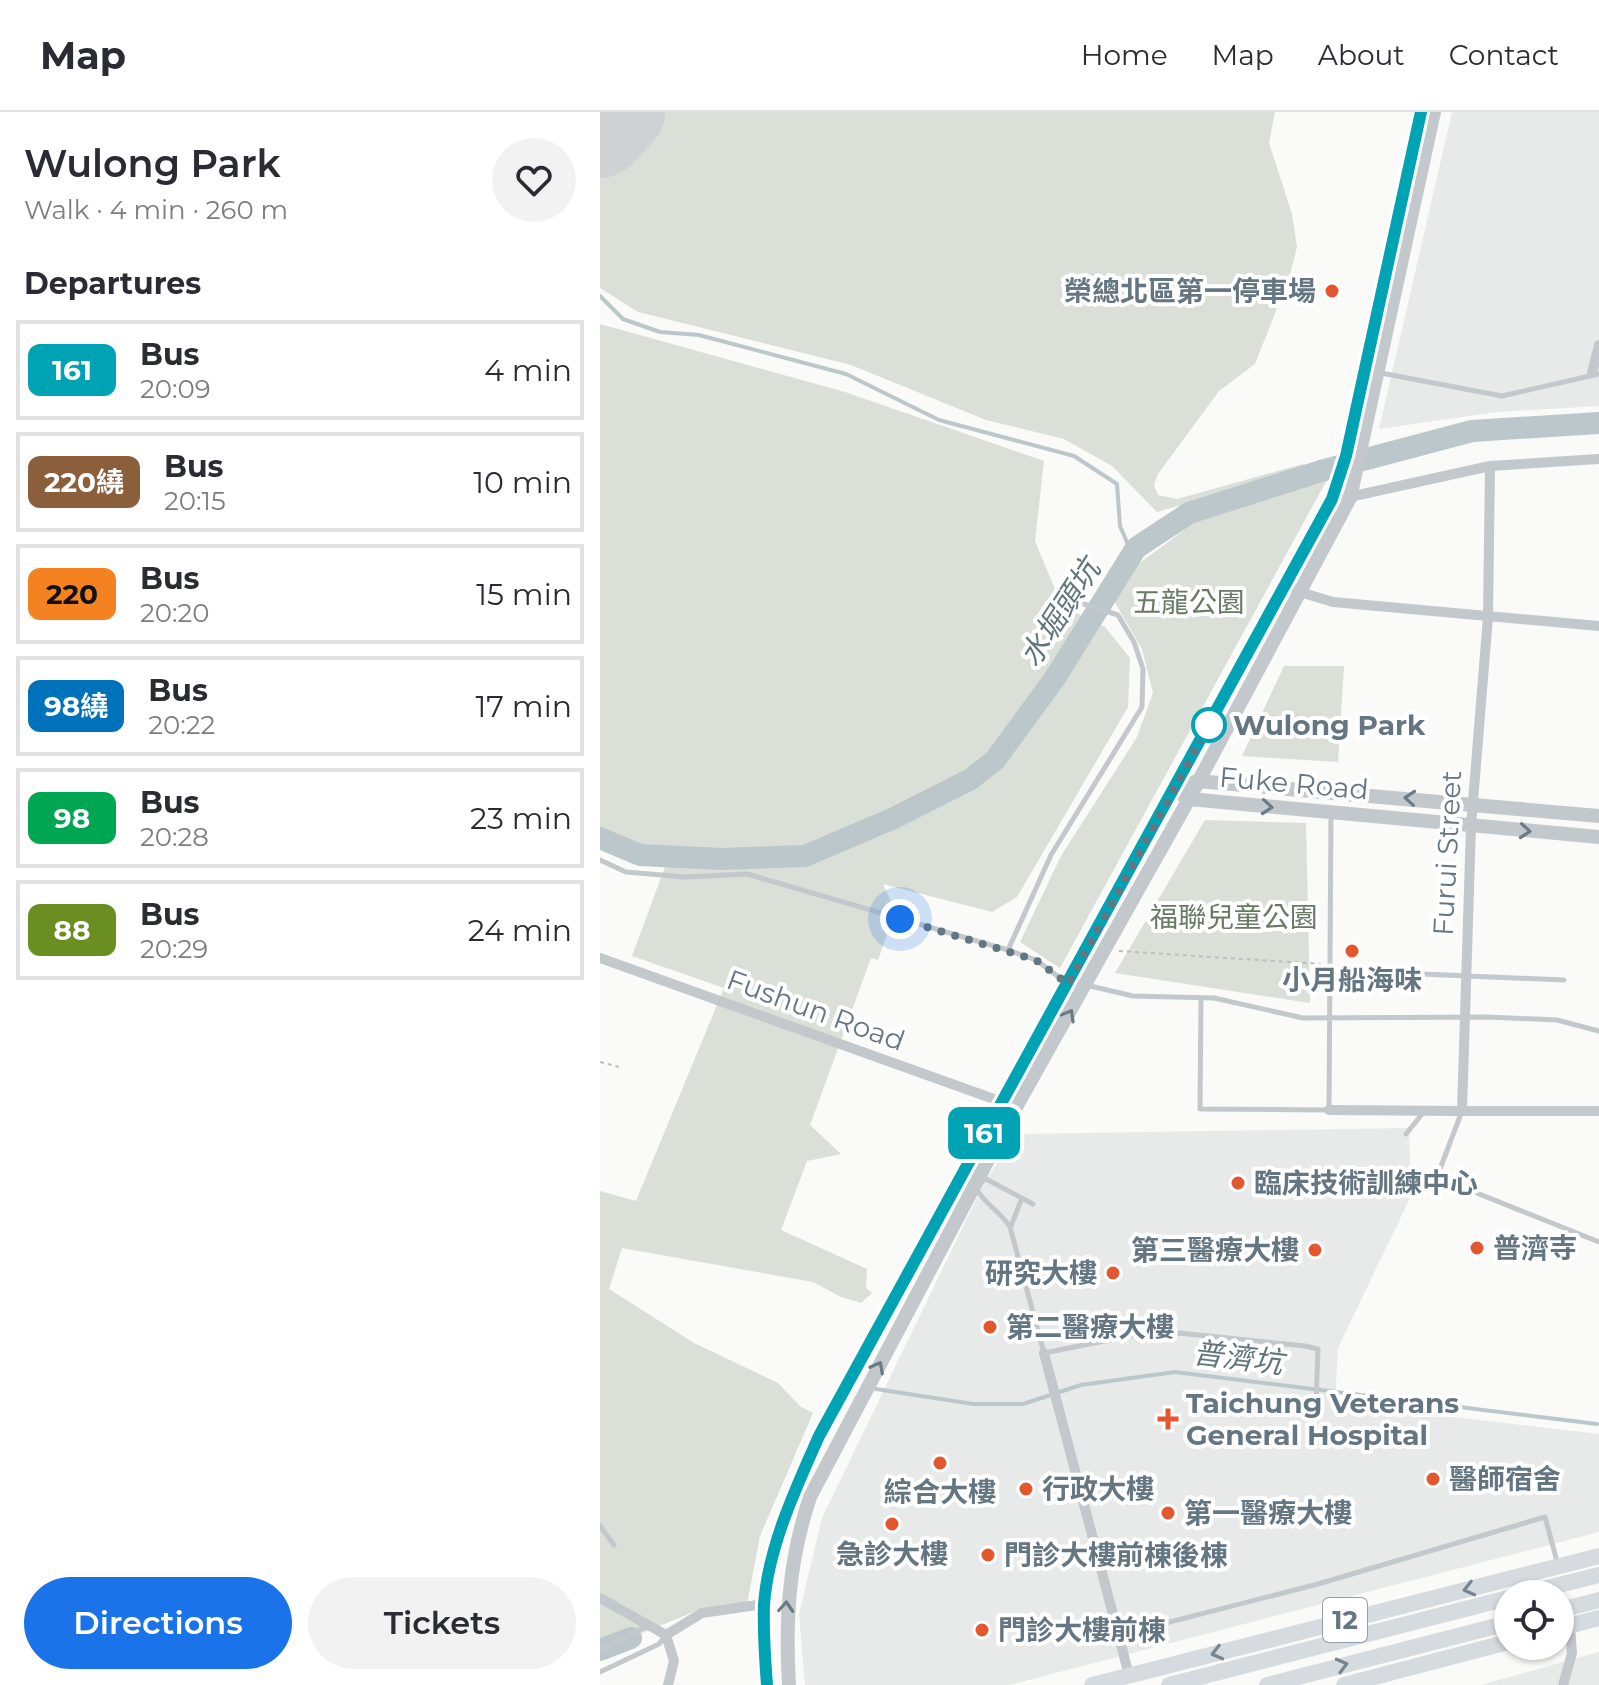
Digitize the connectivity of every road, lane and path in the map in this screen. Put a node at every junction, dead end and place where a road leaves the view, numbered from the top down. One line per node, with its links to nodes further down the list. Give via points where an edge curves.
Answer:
1 (1421, 112): 9 (street, via 1346,456)
2 (1434, 112): 4 (street)
3 (1599, 345): 5 (street)
4 (1380, 373): 5 (lane, via 1502,396); 8 (street)
5 (1595, 374)
6 (1599, 459): 7 (street)
7 (1490, 466): 8 (street); 13 (street, Furui Street)
8 (1350, 498): 9 (street); 11 (street)
9 (1332, 499): 10 (street)
10 (1286, 584): 11 (street); 16 (street)
11 (1300, 592): 13 (street, via 1333,602); 15 (street)
12 (1084, 604): 24 (lane, via 1118,615 1134,642 1143,669 1142,707 1051,855)
13 (1488, 617): 14 (street); 18 (street, Furui Street)
14 (1599, 626)
15 (1197, 781): 16 (street, Fuke Road); 17 (street); 18 (street, Fuke Road, one-way to 15)
16 (1174, 789): 17 (street, Fuke Road); 30 (street)
17 (1189, 799): 19 (street, Fuke Road, one-way to 19); 25 (street)
18 (1473, 805): 20 (street, Fuke Road); 21 (street, Furui Street)
19 (1331, 813): 21 (street, Fuke Road); 27 (lane)
20 (1599, 816)
21 (1471, 826): 22 (street, Fuke Road, one-way to 22); 28 (street, Furui Street)
22 (1599, 837)
23 (600, 860): 24 (lane, via 626,872 685,877 747,874)
24 (1008, 950): 30 (lane, via 1036,960)
25 (1106, 950): 27 (path, via 1320,964); 31 (street)
26 (600, 958): 38 (street, Fushun Road)
27 (1329, 970): 28 (lane); 33 (lane)
28 (1464, 976): 29 (lane); 34 (street, Furui Street)
29 (1564, 980)
30 (1068, 984): 31 (lane); 38 (street)
31 (1086, 985): 32 (lane, via 1133,996); 39 (street, one-way to 31)
32 (1201, 998): 33 (lane, via 1303,1018); 40 (lane, via 1200,1109)
33 (1328, 1017): 34 (lane); 40 (lane)
34 (1465, 1018): 35 (lane, via 1557,1020); 42 (street, Furui Street)
35 (1599, 1031)
36 (600, 1062): 37 (path)
37 (619, 1067)
38 (1001, 1102): 39 (street, Fushun Road); 45 (street)
39 (1016, 1107): 45 (street)
40 (1329, 1110): 41 (street)
41 (1424, 1111): 42 (street); 44 (lane)
42 (1462, 1111): 43 (street); 49 (lane, via 1437,1177)
43 (1599, 1111)
44 (1406, 1134)
45 (968, 1181): 46 (lane, via 986,1179); 48 (lane); 61 (street, via 819,1436 791,1503); 76 (street, one-way to 45, via 787,1593 810,1497)
46 (1022, 1198): 47 (lane); 48 (lane)
47 (1033, 1204)
48 (1010, 1227): 50 (lane)
49 (1599, 1242)
50 (1044, 1353): 51 (lane, via 1135,1335 1179,1333 1305,1346 1318,1349); 68 (street)
51 (1316, 1402)
52 (600, 1526): 53 (lane)
53 (614, 1545)
54 (1599, 1556): 55 (main road, 12)
55 (1558, 1566): 68 (lane, via 1545,1517); 73 (main road, 12, one-way to 73)
56 (1599, 1575): 57 (main road)
57 (1574, 1581)
58 (600, 1598): 64 (street)
59 (1599, 1600): 62 (main road)
60 (1494, 1602): 78 (main road, 12)
61 (764, 1604): 67 (street, via 702,1613); 75 (street)
62 (1574, 1606)
63 (1599, 1618): 65 (main road)
64 (648, 1625): 67 (street); 70 (lane)
65 (1574, 1625)
66 (1494, 1627): 79 (main road, 12, one-way to 66)
67 (666, 1635): 72 (lane, via 659,1644); 74 (street, via 674,1661)
68 (1119, 1635): 73 (street)
69 (1494, 1646): 80 (main road, 12)
70 (600, 1650)
71 (1570, 1660): 81 (street)
72 (600, 1672)
73 (1129, 1675): 77 (main road, 12)
74 (668, 1685)
75 (767, 1685)
76 (789, 1685)
77 (1092, 1685)
78 (1169, 1685)
79 (1267, 1685)
80 (1344, 1685)
81 (1563, 1685)

